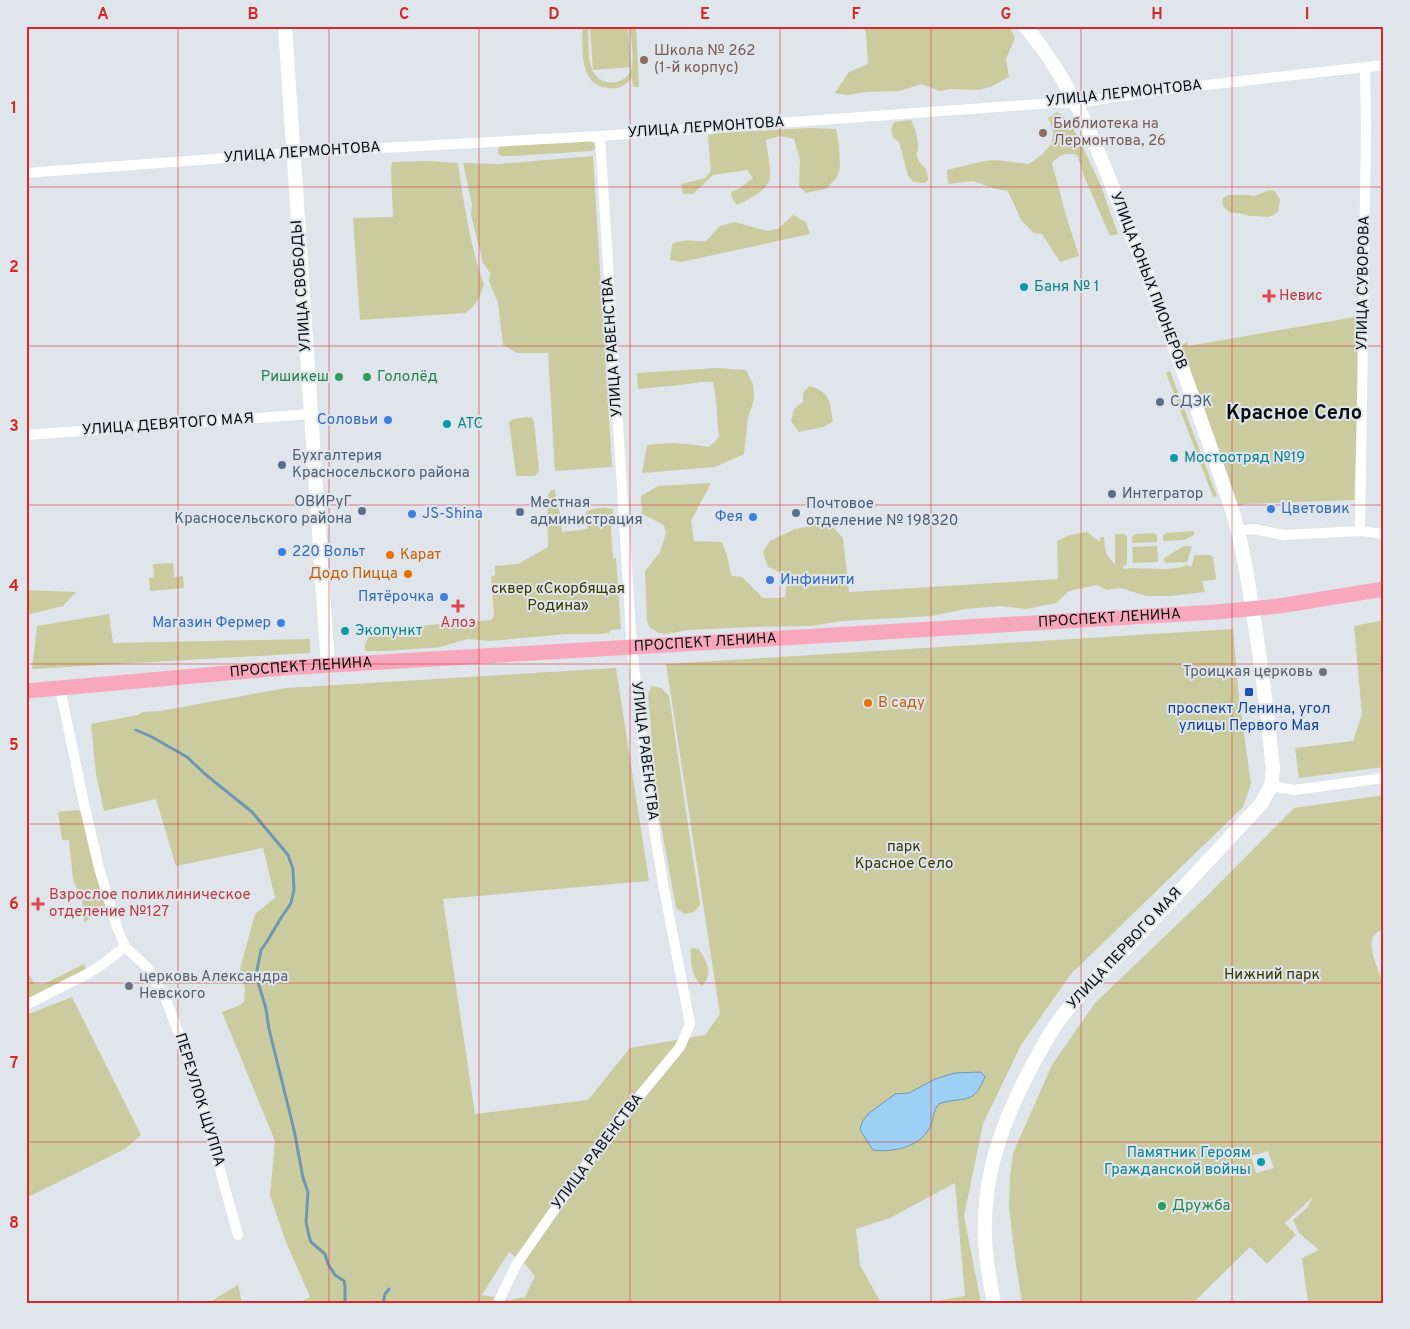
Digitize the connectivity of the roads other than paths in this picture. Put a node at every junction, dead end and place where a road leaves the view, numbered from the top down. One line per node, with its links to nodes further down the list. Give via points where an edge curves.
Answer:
1 (285, 26): 7 (main road, УЛИЦА СВОБОДЫ)
2 (1024, 26): 5 (main road, УЛИЦА ЮНЫХ ПИОНЕРОВ, via 1038,42)
3 (1384, 66): 4 (street, УЛИЦА ЛЕРМОНТОВА)
4 (1365, 68): 5 (street, УЛИЦА ЛЕРМОНТОВА); 12 (street, УЛИЦА СУВОРОВА)
5 (1076, 102): 6 (street, УЛИЦА ЛЕРМОНТОВА); 11 (main road, УЛИЦА ЮНЫХ ПИОНЕРОВ, via 1155,296)
6 (600, 136): 7 (street, УЛИЦА ЛЕРМОНТОВА); 16 (street, УЛИЦА РАВЕНСТВА)
7 (293, 153): 8 (street, УЛИЦА ЛЕРМОНТОВА); 9 (main road, УЛИЦА СВОБОДЫ)
8 (26, 174)
9 (310, 414): 10 (street, УЛИЦА ДЕВЯТОГО МАЯ); 17 (main road, УЛИЦА СВОБОДЫ)
10 (26, 435)
11 (1239, 531): 12 (street, via 1284,535); 15 (main road, УЛИЦА ЮНЫХ ПИОНЕРОВ)
12 (1360, 532): 13 (street)
13 (1384, 534)
14 (1384, 589): 15 (main road, ПРОСПЕКТ ЛЕНИНА)
15 (1253, 609): 16 (main road, ПРОСПЕКТ ЛЕНИНА); 21 (main road, УЛИЦА ПЕРВОГО МАЯ, via 1273,770)
16 (632, 648): 17 (main road, ПРОСПЕКТ ЛЕНИНА); 25 (street, УЛИЦА РАВЕНСТВА, via 648,792 690,1024 680,1046 604,1139 516,1266)
17 (328, 666): 18 (main road, ПРОСПЕКТ ЛЕНИНА)
18 (60, 688): 19 (main road, ПРОСПЕКТ ЛЕНИНА); 22 (street, ПЕРЕУЛОК ЩУППА, via 99,868)
19 (26, 691)
20 (1384, 778): 21 (street, via 1294,790)
21 (1271, 786): 26 (main road, УЛИЦА ПЕРВОГО МАЯ, via 1261,804 1082,993 1057,1023 1024,1082 998,1145 986,1199 986,1256)
22 (125, 947): 23 (street, via 87,974); 24 (street, ПЕРЕУЛОК ЩУППА, via 147,966 166,1000 191,1065)
23 (26, 1005)
24 (238, 1236)
25 (498, 1303)
26 (994, 1303)

